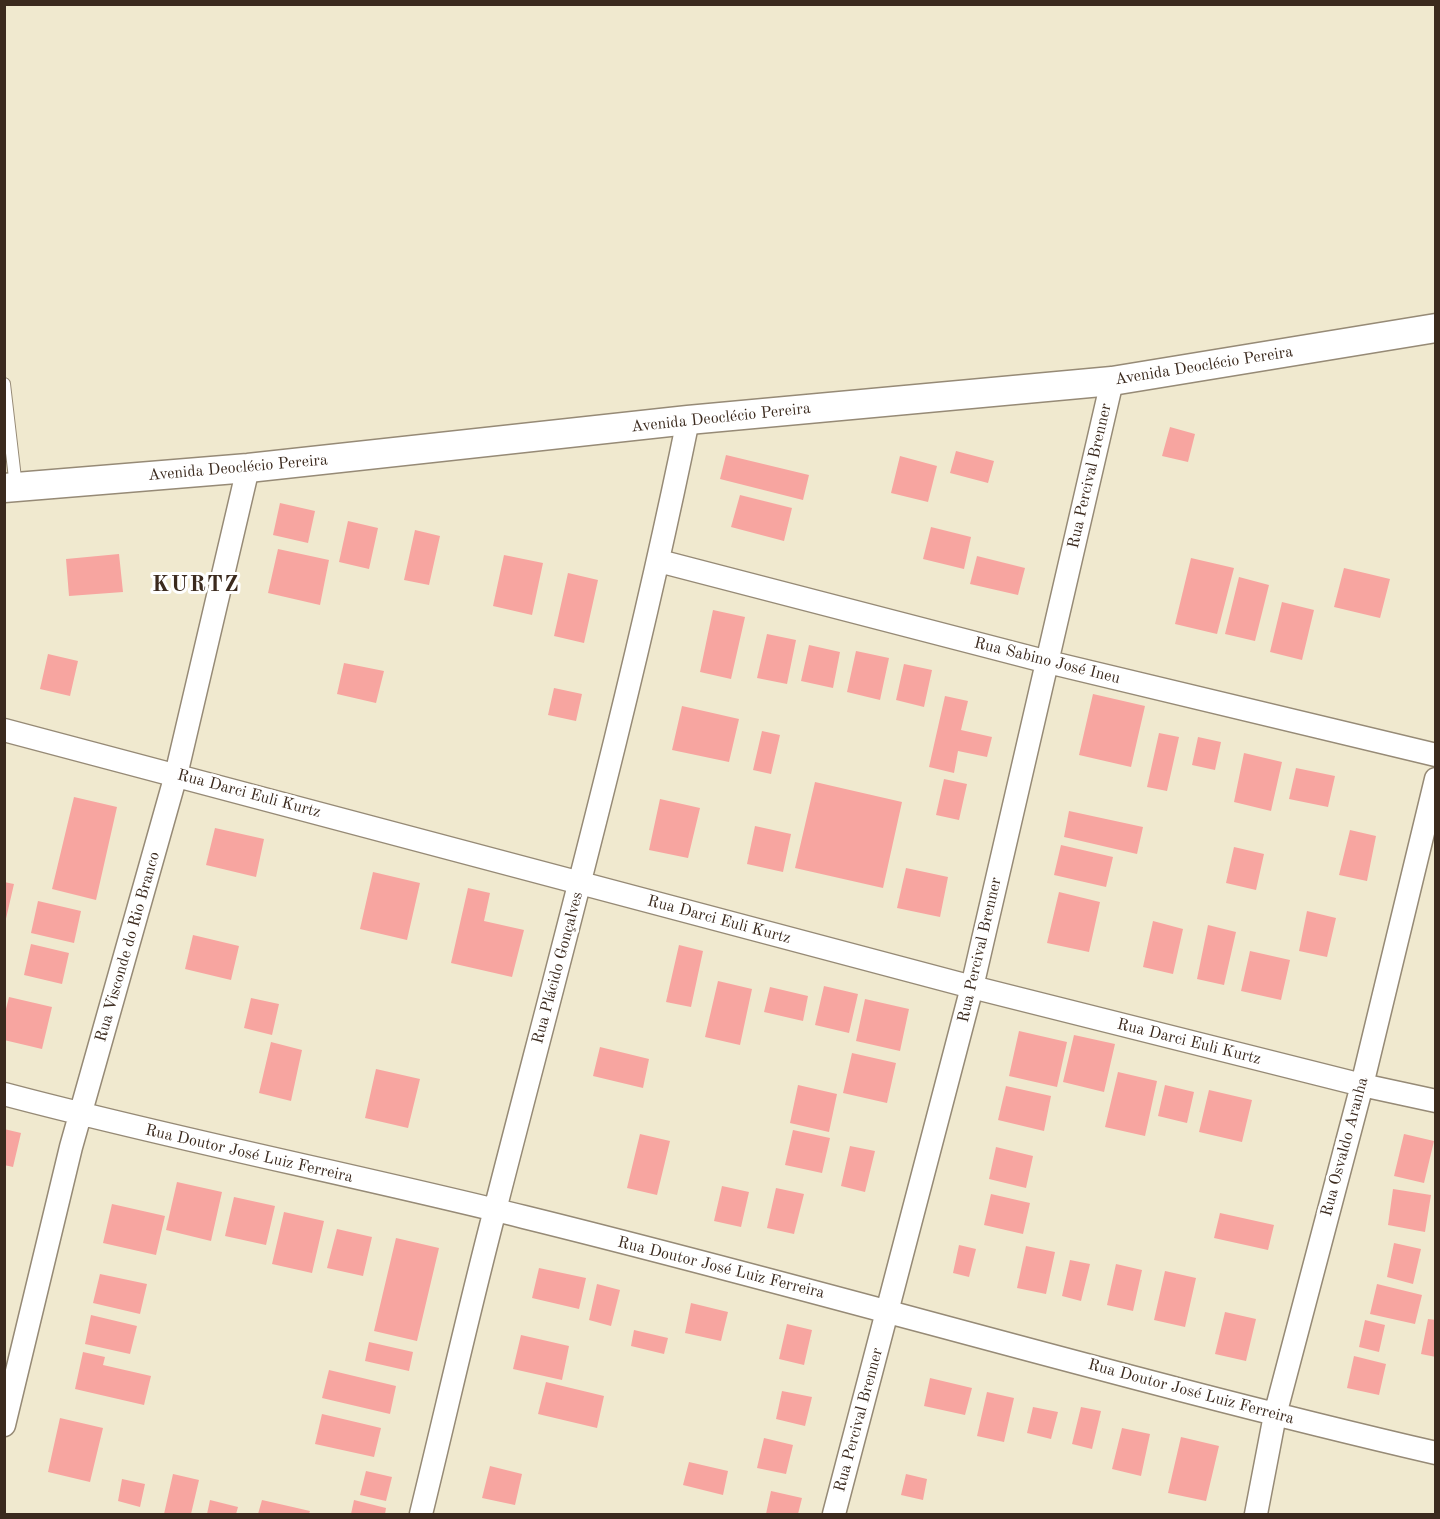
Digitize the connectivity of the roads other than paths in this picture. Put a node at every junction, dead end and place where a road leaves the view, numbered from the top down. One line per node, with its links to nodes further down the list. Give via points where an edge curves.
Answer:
1 (1436, 328): 2 (street, Avenida Deoclécio Pereira)
2 (1112, 381): 4 (street, Avenida Deoclécio Pereira); 8 (street, Rua Percival Brenner)
3 (4, 384): 6 (lane)
4 (688, 420): 5 (street, Avenida Deoclécio Pereira); 7 (street, Rua Plácido Gonçalves)
5 (248, 468): 6 (street, Avenida Deoclécio Pereira); 11 (street, Rua Visconde do Rio Branco)
6 (10, 488)
7 (659, 561): 8 (street, Rua Sabino José Ineu); 13 (street, Rua Plácido Gonçalves)
8 (1048, 662): 10 (street, Rua Sabino José Ineu); 14 (street, Rua Percival Brenner)
9 (4, 730): 11 (street, Rua Darci Euli Kurtz)
10 (1436, 755)
11 (176, 775): 13 (street, Rua Darci Euli Kurtz); 18 (street, Rua Visconde do Rio Branco)
12 (1436, 779): 15 (street, Rua Osvaldo Aranha)
13 (580, 884): 14 (street, Rua Darci Euli Kurtz); 19 (street, Rua Plácido Gonçalves)
14 (972, 987): 15 (street, Rua Darci Euli Kurtz); 20 (street, Rua Percival Brenner)
15 (1362, 1085): 17 (street, Rua Darci Euli Kurtz); 21 (street, Rua Osvaldo Aranha)
16 (4, 1094): 18 (street, Rua Doutor José Luiz Ferreira)
17 (1436, 1101)
18 (81, 1115): 19 (street, Rua Doutor José Luiz Ferreira); 22 (street, Rua Visconde do Rio Branco)
19 (495, 1210): 20 (street, Rua Doutor José Luiz Ferreira); 24 (street, Rua Plácido Gonçalves)
20 (888, 1311): 21 (street, Rua Doutor José Luiz Ferreira); 25 (street, Rua Percival Brenner)
21 (1275, 1415): 23 (street, Rua Doutor José Luiz Ferreira); 26 (street, Rua Osvaldo Aranha)
22 (4, 1425)
23 (1436, 1453)
24 (421, 1515)
25 (834, 1515)
26 (1256, 1515)

